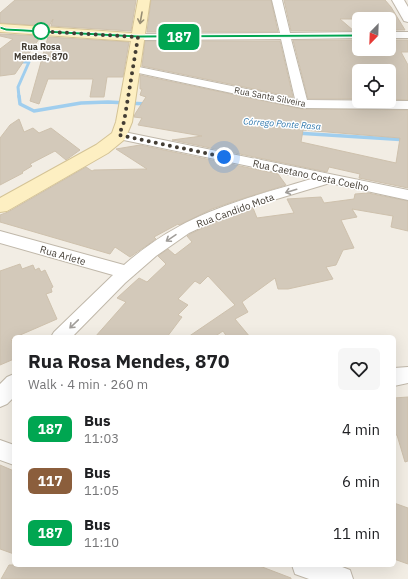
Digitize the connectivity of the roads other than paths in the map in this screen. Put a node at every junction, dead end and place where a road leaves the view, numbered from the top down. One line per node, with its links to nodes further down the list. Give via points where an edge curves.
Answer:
1 (144, 0): 10 (main road, one-way to 10)
2 (277, 0): 9 (street)
3 (398, 0): 4 (street)
4 (408, 18)
5 (2, 30): 10 (main road)
6 (352, 35): 9 (street)
7 (396, 35): 8 (street)
8 (408, 35)
9 (285, 36): 10 (street); 12 (street)
10 (138, 37): 11 (main road)
11 (134, 69): 12 (street, Rua Santa Silveira); 14 (main road)
12 (302, 104): 13 (street, Rua Santa Silveira)
13 (408, 105)
14 (119, 135): 15 (street, Rua Caetano Costa Coelho); 17 (main road, via 102,149)
15 (329, 179): 16 (street, Rua Caetano Costa Coelho); 19 (street, Rua Candido Mota, one-way to 19, via 245,205 185,229)
16 (408, 195)
17 (0, 206)
18 (0, 237): 19 (street, Rua Arlete)
19 (126, 272): 20 (street, Rua Candido Mota, one-way to 20)
20 (62, 335)
21 (408, 375): 22 (street)
22 (396, 377)
23 (12, 385): 24 (street)
24 (0, 398)
25 (0, 450): 26 (street)
26 (12, 454)
27 (309, 567): 28 (street)
28 (341, 579)

